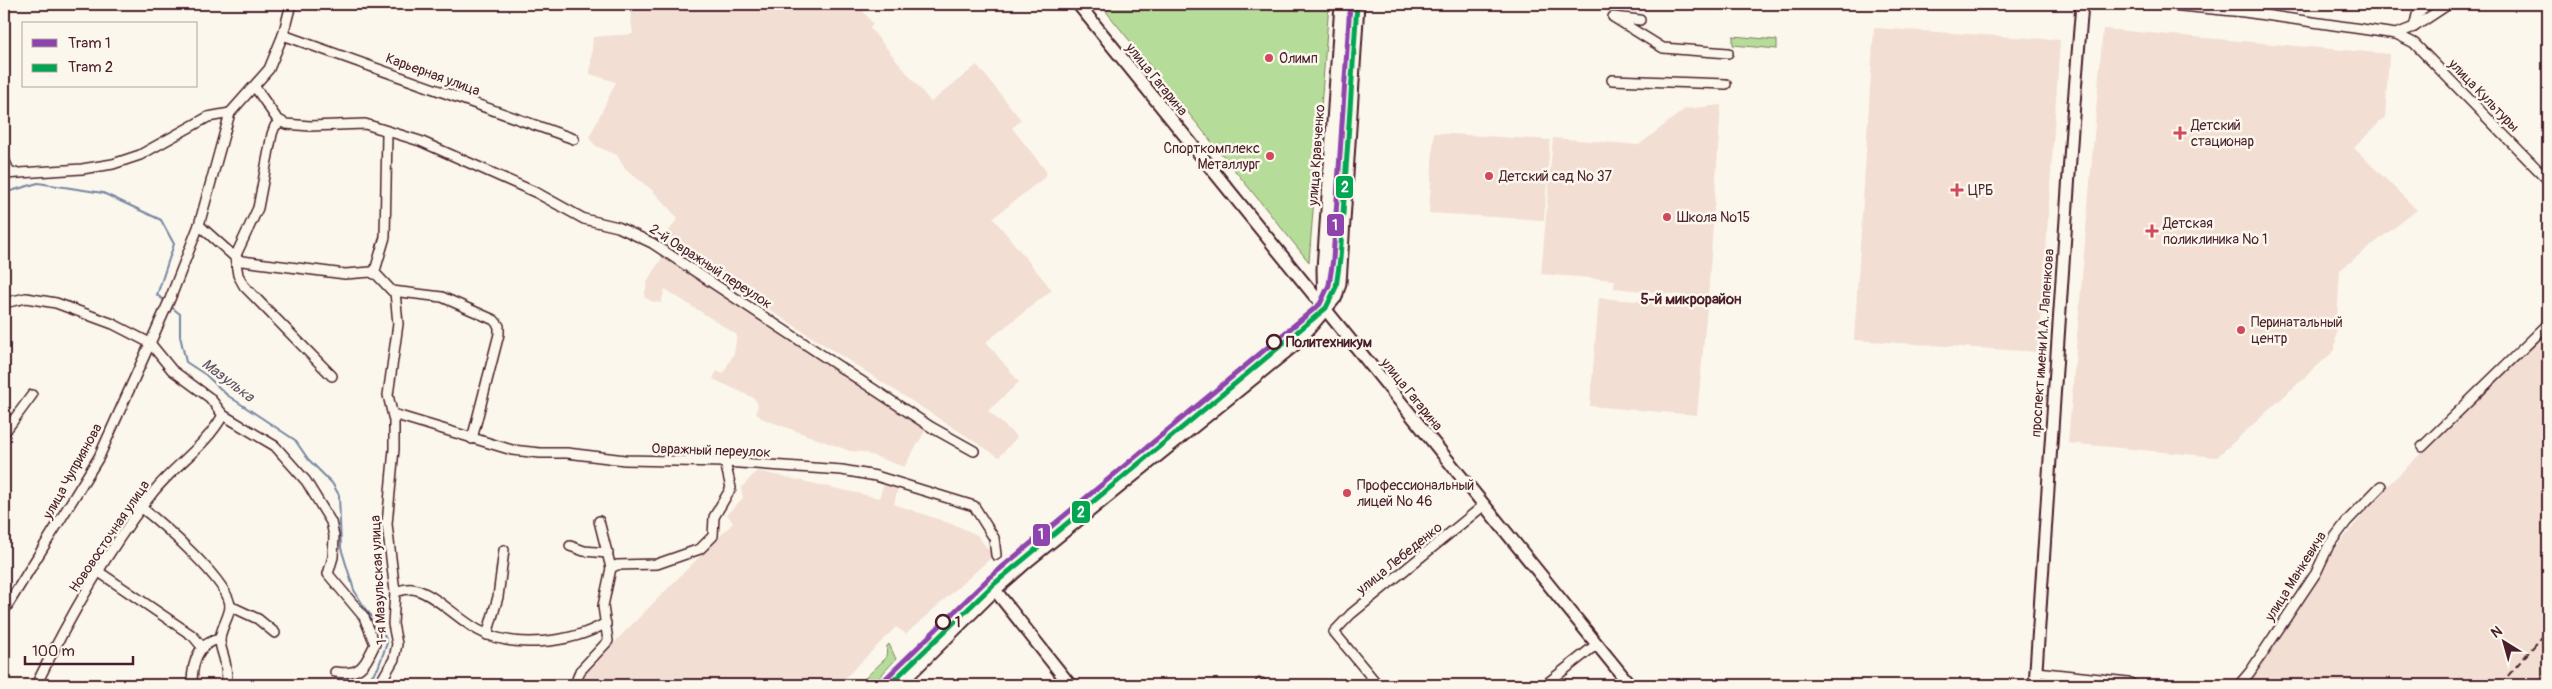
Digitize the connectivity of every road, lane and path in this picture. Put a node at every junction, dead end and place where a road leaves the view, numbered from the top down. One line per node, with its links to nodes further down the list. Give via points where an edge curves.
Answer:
1 (291, 4): 12 (street)
2 (1078, 4): 35 (main road, улица Гагарина)
3 (1341, 4): 13 (main road, улица Кравченко)
4 (1358, 4): 14 (main road)
5 (2082, 4): 68 (main road, проспект имени И.А. Лапенкова)
6 (2160, 4): 11 (street, via 2244,12)
7 (2428, 4): 10 (street, via 2416,15)
8 (2449, 4): 10 (street)
9 (1640, 20): 15 (street, via 1613,18 1663,48)
10 (2414, 27): 11 (street)
11 (2396, 34): 25 (street, улица Культуры, via 2414,43)
12 (283, 35): 18 (street, via 269,69); 22 (street, Карьерная улица)
13 (1339, 45): 14 (street); 26 (main road, улица Кравченко)
14 (1356, 45): 27 (main road)
15 (1728, 53)
16 (1612, 80): 17 (street)
17 (1726, 84)
18 (255, 87): 19 (street); 20 (street)
19 (230, 113): 24 (street, via 208,117 140,155 114,164); 28 (street)
20 (280, 122): 21 (street, via 292,126 358,124 380,128); 29 (street, via 272,134 258,208)
21 (387, 133): 30 (street, via 385,237); 45 (street, 2-й Овражный переулок, via 429,144 537,193 584,219 618,226 652,243 915,416)
22 (574, 139)
23 (4, 159): 24 (street)
24 (6, 173)
25 (2548, 180)
26 (1329, 181): 27 (street); 31 (main road, улица Кравченко)
27 (1347, 182): 32 (main road)
28 (199, 225): 29 (street); 37 (street, улица Чуприянова)
29 (235, 257): 30 (street, via 248,262 345,274); 38 (street, via 244,286)
30 (374, 274): 33 (street)
31 (1323, 281): 32 (street); 35 (main road, улица Кравченко)
32 (1340, 283): 35 (main road, via 1336,297)
33 (395, 292): 40 (street, 1-я Мазульская улица, via 398,324 388,395); 43 (street, via 442,297 489,316 497,323 499,334)
34 (4, 302): 37 (street, via 26,298 56,303)
35 (1324, 309): 48 (main road, улица Гагарина); 57 (main road, via 1297,343)
36 (2548, 324): 44 (street)
37 (150, 342): 41 (street, via 172,370 210,398); 60 (street, улица Чуприянова, via 99,457)
38 (332, 376)
39 (32, 395): 42 (street)
40 (392, 414): 43 (street, Овражный переулок); 58 (street, 1-я Мазульская улица, via 394,449 387,524)
41 (223, 415): 49 (street, Нововосточная улица, via 211,434 173,470); 67 (street, via 262,436 287,458 306,481 331,522 333,557 328,574 364,617 375,644 364,667 349,674)
42 (4, 433)
43 (472, 439): 46 (street, Овражный переулок, via 540,454)
44 (2422, 447)
45 (974, 451)
46 (724, 462): 54 (street, Овражный переулок, via 854,472 969,503 979,510 994,538); 55 (street, via 731,488 714,518 713,536 706,544 694,553 657,564)
47 (2382, 486): 81 (street, улица Манкевича, via 2347,521 2316,573)
48 (1483, 506): 65 (main road, улица Гагарина); 76 (street, улица Лебеденко, via 1334,632)
49 (142, 508): 56 (street, Нововосточная улица); 59 (street, via 203,564 221,585)
50 (599, 521): 53 (street)
51 (570, 546): 53 (street)
52 (504, 550): 63 (street, via 498,598)
53 (608, 553): 55 (street)
54 (996, 554)
55 (611, 568): 61 (street, via 603,601)
56 (100, 572): 66 (street, via 193,636); 69 (street, Нововосточная улица, via 60,637)
57 (995, 590): 74 (main road); 75 (main road)
58 (395, 592): 63 (street, via 416,589); 72 (street, 1-я Мазульская улица, via 393,624 397,644 394,659)
59 (230, 606): 62 (street); 64 (street)
60 (4, 612)
61 (606, 624): 63 (street, via 578,636 516,642); 73 (street, via 608,641 580,671)
62 (275, 633)
63 (487, 635)
64 (220, 639): 66 (street); 71 (street)
65 (1597, 644): 77 (street); 78 (main road, улица Гагарина)
66 (203, 648): 70 (street, via 193,662)
67 (336, 672)
68 (2036, 672): 79 (main road, проспект имени И.А. Лапенкова); 80 (street)
69 (36, 685)
70 (192, 685)
71 (227, 685)
72 (379, 685)
73 (575, 685)
74 (899, 685)
75 (1070, 685)
76 (1378, 685)
77 (1545, 685)
78 (1630, 685)
79 (2035, 685)
80 (2133, 685)
81 (2239, 685)

